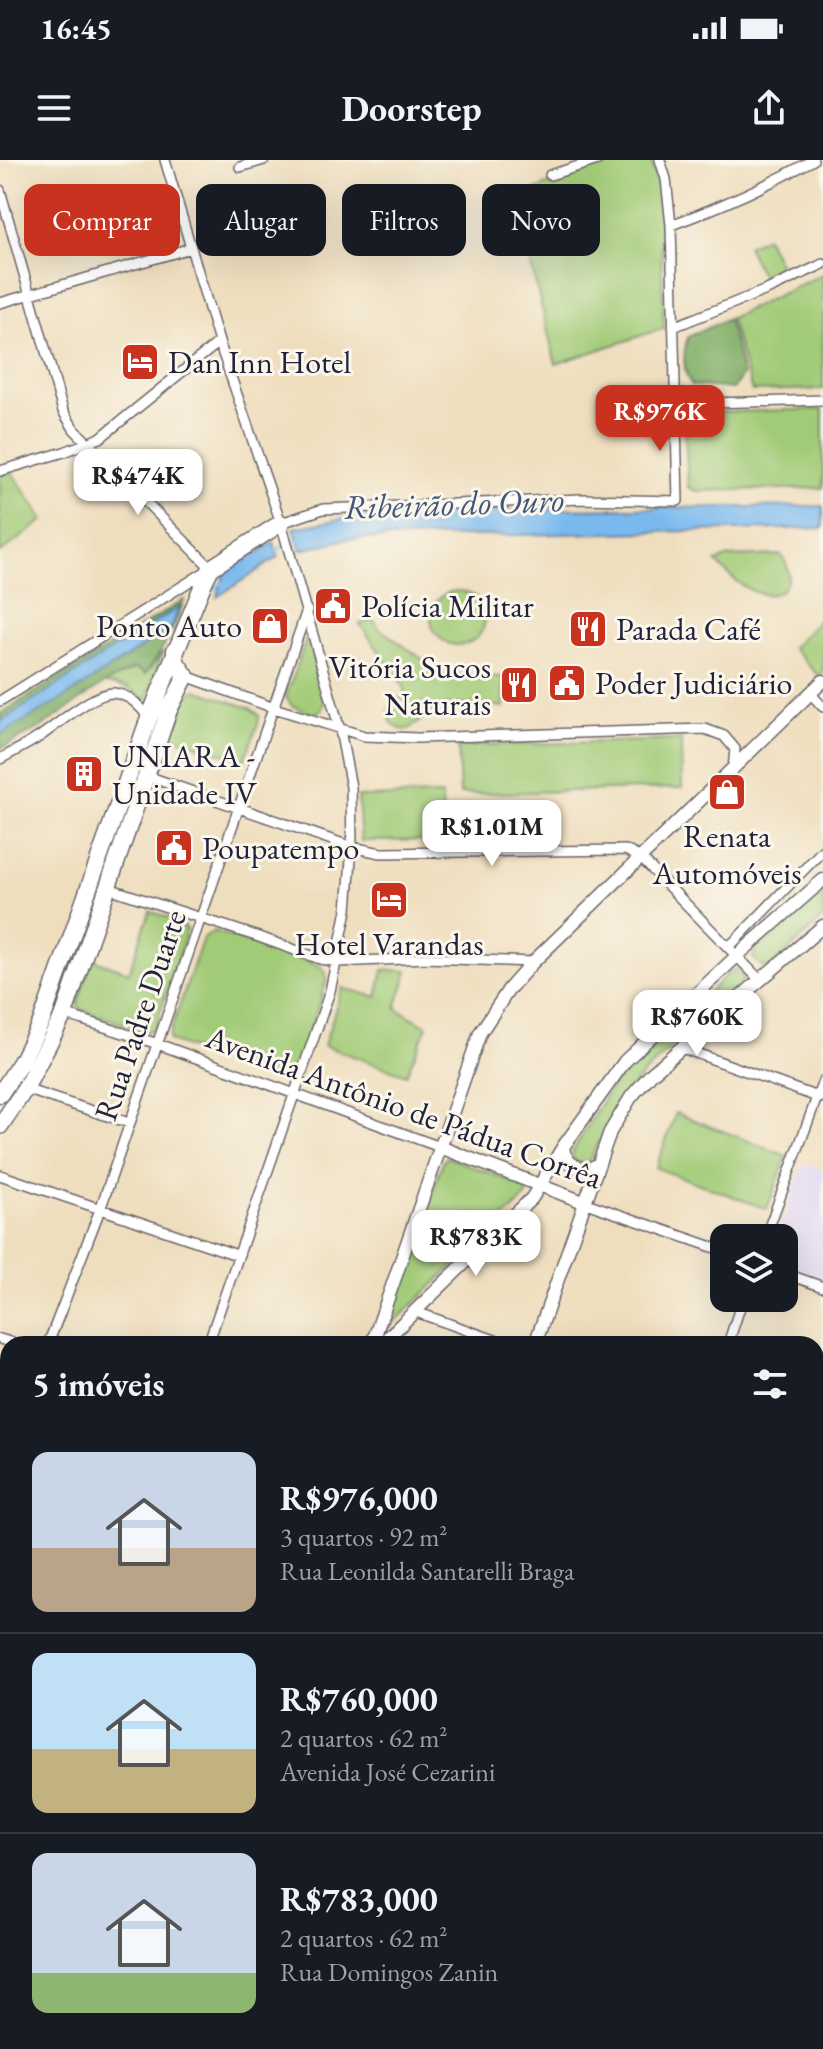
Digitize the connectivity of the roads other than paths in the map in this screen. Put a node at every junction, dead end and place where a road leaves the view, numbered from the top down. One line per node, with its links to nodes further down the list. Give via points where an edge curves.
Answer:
1 (165, 160): 12 (street)
2 (264, 160): 6 (street)
3 (598, 160): 7 (street)
4 (660, 160): 9 (street)
5 (813, 160): 9 (street)
6 (240, 167)
7 (550, 175)
8 (0, 190): 10 (street)
9 (671, 225): 16 (street)
10 (11, 228): 11 (street); 14 (street)
11 (0, 230)
12 (191, 248): 14 (street); 17 (street)
13 (823, 264): 16 (street)
14 (31, 294): 15 (street); 20 (street, via 63,411)
15 (0, 303)
16 (673, 327): 19 (street)
17 (219, 342): 20 (street); 22 (street)
18 (823, 400): 19 (street)
19 (676, 404): 22 (street, via 678,501 582,499 323,509)
20 (90, 443): 21 (street); 23 (street)
21 (0, 471)
22 (282, 528): 23 (main road); 24 (street)
23 (207, 575): 25 (main road); 29 (street)
24 (307, 610): 31 (street, Rua Padre Duarte); 33 (street)
25 (175, 649): 26 (main road); 32 (main road)
26 (186, 676): 31 (street); 36 (main road)
27 (823, 681): 28 (street)
28 (810, 693): 30 (street); 35 (street)
29 (0, 701)
30 (823, 707)
31 (274, 708): 33 (street); 37 (street, Rua Padre Duarte)
32 (149, 718): 34 (street, via 128,697 111,692); 54 (main road, via 42,1020)
33 (340, 730): 35 (street, via 418,738 705,729 724,736 735,749); 38 (street, via 351,787)
34 (0, 759)
35 (733, 769): 40 (street)
36 (147, 776): 37 (street); 42 (main road)
37 (240, 807): 38 (street); 43 (street, Rua Padre Duarte)
38 (352, 847): 40 (street, via 381,853 626,850); 46 (street)
39 (823, 850): 45 (street)
40 (642, 859): 45 (street); 47 (street)
41 (823, 880): 45 (street)
42 (108, 888): 43 (street); 49 (main road)
43 (201, 919): 46 (street); 50 (street, Rua Padre Duarte)
44 (823, 926): 48 (street)
45 (734, 951): 48 (street); 60 (street, via 625,1061)
46 (338, 962): 47 (street); 55 (street)
47 (533, 962): 59 (street, via 480,1033)
48 (760, 980): 51 (street)
49 (64, 1014): 50 (street, Avenida Antônio de Pádua Corrêa); 53 (main road)
50 (158, 1044): 55 (street, Avenida Antônio de Pádua Corrêa); 57 (street, Rua Padre Duarte)
51 (682, 1048): 56 (street); 61 (street, via 631,1097)
52 (823, 1081): 56 (street)
53 (25, 1089): 57 (street); 58 (main road)
54 (0, 1094)
55 (295, 1094): 59 (street, Avenida Antônio de Pádua Corrêa); 68 (street)
56 (820, 1098): 66 (street)
57 (129, 1123): 65 (street, Rua Padre Duarte)
58 (0, 1126)
59 (440, 1147): 63 (street, Avenida Antônio de Pádua Corrêa); 75 (street)
60 (563, 1147): 61 (street, via 573,1166 587,1170); 63 (street)
61 (599, 1164): 64 (street)
62 (0, 1175): 65 (street)
63 (540, 1185): 64 (street, Avenida Antônio de Pádua Corrêa); 71 (street)
64 (586, 1203): 67 (street, Avenida Antônio de Pádua Corrêa); 78 (street)
65 (101, 1207): 68 (street); 73 (street, Rua Padre Duarte)
66 (770, 1224)
67 (710, 1246)
68 (237, 1255): 74 (street)
69 (798, 1278): 70 (street)
70 (823, 1287)
71 (416, 1312): 76 (street); 77 (street)
72 (738, 1312): 79 (street)
73 (51, 1336)
74 (211, 1336)
75 (375, 1336)
76 (390, 1336)
77 (484, 1336)
78 (538, 1336)
79 (731, 1336)

